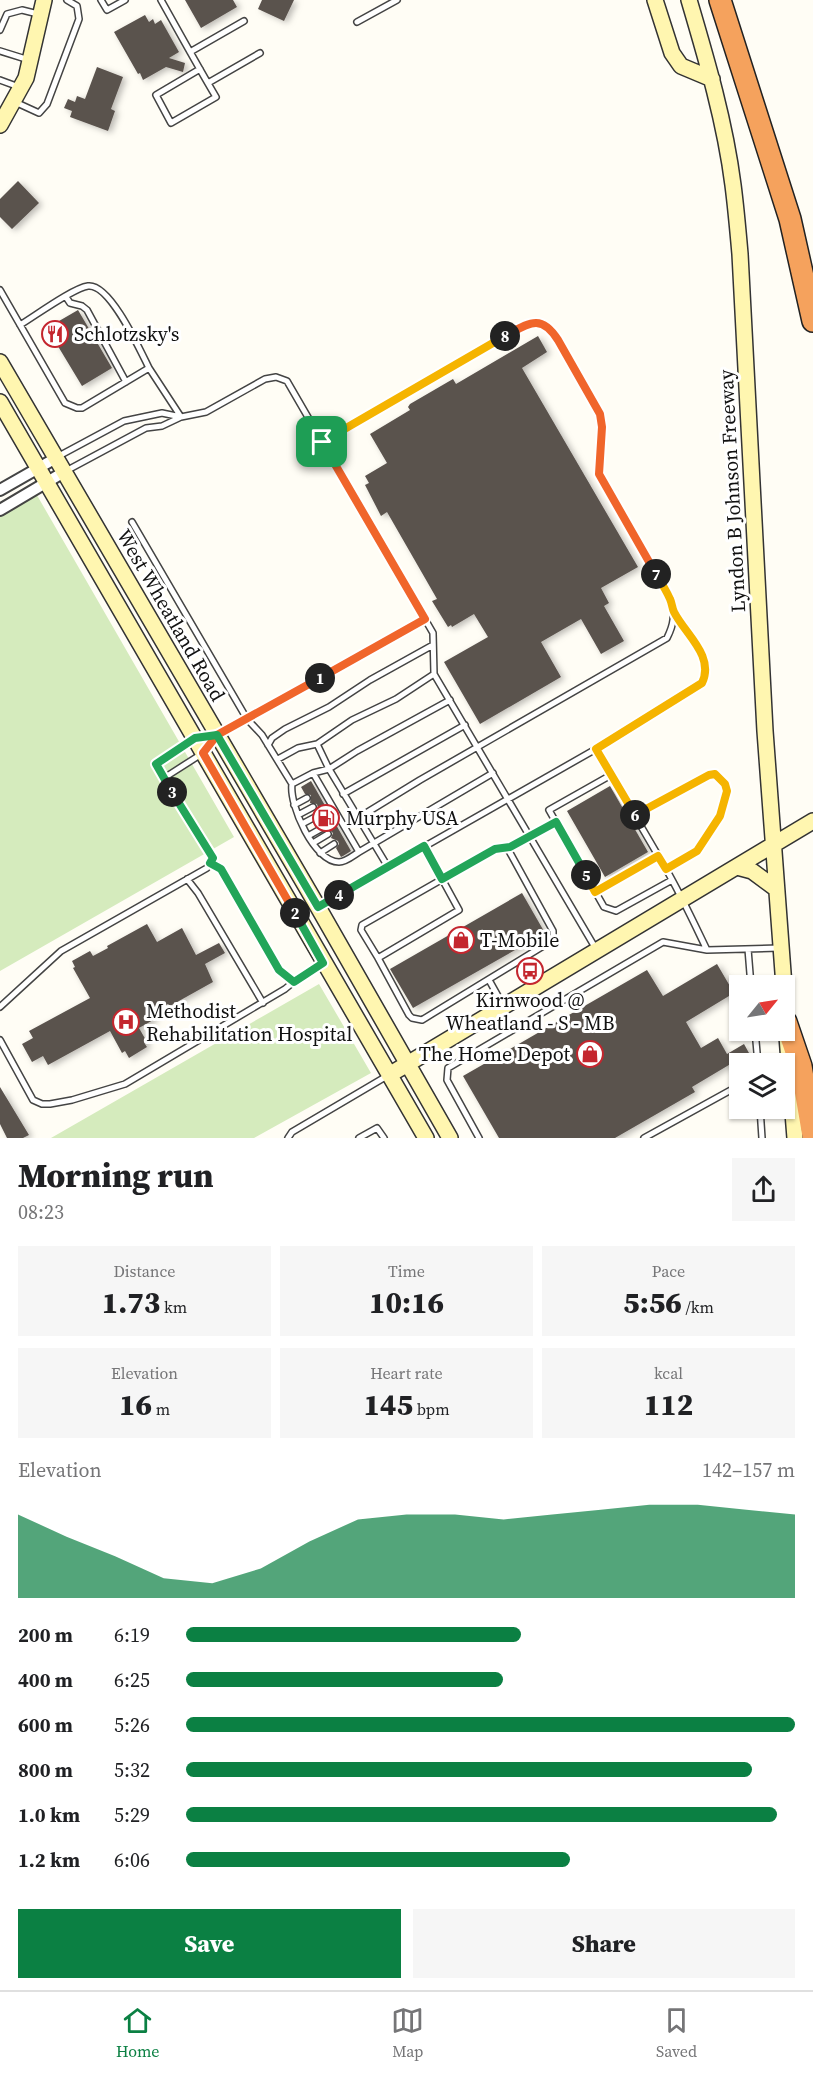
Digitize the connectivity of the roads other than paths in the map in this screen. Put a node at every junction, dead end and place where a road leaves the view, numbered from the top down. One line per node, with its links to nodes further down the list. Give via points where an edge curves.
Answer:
1 (67, 0): 21 (lane, via 77,6 79,19 47,104 39,113)
2 (101, 0): 3 (lane, via 107,10)
3 (125, 0)
4 (161, 0): 14 (lane)
5 (397, 0): 11 (lane)
6 (654, 0): 18 (main road, via 672,53 681,66)
7 (689, 0): 18 (main road, Lyndon B Johnson Freeway)
8 (720, 0): 25 (highway, via 790,219)
9 (42, 7): 12 (lane, via 7,14); 16 (main road)
10 (244, 21): 14 (lane)
11 (357, 22)
12 (0, 30)
13 (0, 51): 16 (lane)
14 (190, 52): 17 (lane)
15 (260, 53): 20 (lane)
16 (30, 61): 21 (main road)
17 (200, 69): 20 (lane); 20 (lane, via 156,95 171,123 216,97)
18 (712, 79): 81 (main road, Lyndon B Johnson Freeway, via 733,184 740,254)
19 (0, 80): 21 (lane)
20 (208, 83)
21 (17, 94): 22 (main road)
22 (0, 125)
23 (0, 290): 26 (lane)
24 (66, 297): 26 (lane); 28 (lane, via 88,286 100,288 112,301); 29 (lane, via 87,310)
25 (813, 321)
26 (20, 325): 29 (lane, via 64,403 82,408)
27 (0, 362): 33 (main road, West Wheatland Road)
28 (149, 368): 29 (lane); 31 (lane)
29 (126, 382)
30 (0, 402): 34 (main road)
31 (180, 417): 32 (lane, via 206,412 265,379 276,377 287,381); 33 (lane, via 162,413 124,422); 35 (lane, via 162,426 146,428)
32 (322, 442): 40 (lane, via 493,342 531,322 542,323 551,328 600,414 599,474); 41 (lane)
33 (56, 458): 34 (street); 35 (main road, West Wheatland Road)
34 (38, 468): 36 (main road); 37 (street)
35 (64, 472): 36 (street); 47 (main road, West Wheatland Road)
36 (46, 482): 38 (street); 48 (main road)
37 (0, 490)
38 (0, 510)
39 (132, 522): 45 (lane)
40 (675, 612): 51 (lane, via 667,638); 52 (lane, via 697,642 706,675 702,683)
41 (425, 619): 42 (lane, via 433,633); 45 (lane)
42 (433, 645): 43 (lane); 50 (lane, via 285,729)
43 (434, 674): 44 (lane); 49 (lane, via 396,699 351,720)
44 (450, 700): 46 (lane); 55 (lane)
45 (247, 719): 47 (lane); 50 (lane)
46 (465, 724): 51 (lane); 61 (lane)
47 (217, 735): 48 (lane); 53 (lane); 96 (main road, West Wheatland Road)
48 (195, 738): 53 (main road); 59 (lane, via 156,764)
49 (317, 744): 54 (lane, via 298,748); 55 (lane)
50 (268, 745): 54 (lane)
51 (478, 747): 57 (lane); 69 (lane)
52 (596, 749): 58 (lane); 63 (lane)
53 (203, 753): 59 (lane); 102 (main road)
54 (278, 759): 60 (lane)
55 (329, 769): 56 (lane); 61 (lane)
56 (313, 772): 60 (lane); 83 (lane, via 320,791)
57 (493, 773): 63 (lane); 78 (lane)
58 (611, 775): 68 (lane); 71 (lane, via 549,810)
59 (164, 778): 86 (lane, via 213,858)
60 (292, 784): 64 (lane)
61 (343, 794): 69 (lane)
62 (307, 798): 64 (lane)
63 (508, 798): 76 (lane); 80 (lane)
64 (294, 805): 66 (lane)
65 (313, 807): 66 (lane)
66 (298, 815): 72 (lane)
67 (317, 816): 72 (lane)
68 (635, 816): 85 (lane); 89 (lane, via 709,775 715,774 725,784 727,791 720,816 697,851)
69 (358, 818): 78 (lane)
70 (812, 821): 81 (main road)
71 (556, 822): 76 (lane); 94 (lane)
72 (302, 824): 75 (lane)
73 (324, 827): 75 (lane)
74 (328, 834): 77 (lane)
75 (308, 836): 77 (lane)
76 (530, 836): 82 (lane); 100 (lane)
77 (313, 843): 84 (lane)
78 (374, 843): 83 (lane); 87 (lane)
79 (334, 844): 84 (lane)
80 (424, 846): 87 (lane); 91 (lane)
81 (772, 846): 88 (main road); 93 (main road, Lyndon B Johnson Freeway)
82 (510, 847): 91 (lane, via 495,849); 105 (lane, via 554,936 549,944)
83 (359, 852): 84 (lane, via 343,862 329,860)
84 (320, 853)
85 (658, 856): 89 (lane); 94 (lane)
86 (210, 863): 90 (lane); 106 (lane, via 221,869 279,970)
87 (388, 867): 96 (lane)
88 (737, 867): 93 (main road, via 752,871); 95 (main road)
89 (666, 869): 92 (lane)
90 (187, 879): 107 (lane); 109 (lane, via 61,951)
91 (442, 879): 101 (lane, via 459,910); 101 (lane, via 362,925 361,930)
92 (672, 880): 94 (lane, via 616,911 603,907); 95 (lane)
93 (775, 888): 97 (main road, Lyndon B Johnson Freeway)
94 (595, 892)
95 (683, 899): 99 (lane); 100 (main road)
96 (318, 907): 112 (main road, West Wheatland Road)
97 (781, 948): 98 (lane); 104 (main road, Lyndon B Johnson Freeway)
98 (748, 949): 99 (lane); 103 (lane)
99 (707, 950): 123 (lane, via 663,942 448,1068 447,1080)
100 (597, 951): 108 (main road)
101 (378, 958): 105 (lane, via 409,1015 417,1020)
102 (323, 963): 106 (lane); 113 (main road)
103 (751, 975)
104 (783, 975)
105 (489, 980): 108 (lane)
106 (294, 982): 107 (lane)
107 (262, 1003): 110 (lane, via 124,1084 50,1104 33,1100)
108 (504, 1006): 112 (main road)
109 (0, 1007)
110 (0, 1040)
111 (792, 1041): 117 (highway, via 801,1066)
112 (408, 1063): 113 (main road); 122 (main road, West Wheatland Road)
113 (389, 1075): 118 (lane); 121 (main road)
114 (729, 1091): 124 (lane)
115 (761, 1119): 125 (lane)
116 (793, 1119): 126 (main road)
117 (813, 1136)
118 (288, 1138)
119 (359, 1138): 120 (lane, via 377,1128)
120 (384, 1138)
121 (426, 1138)
122 (450, 1138)
123 (478, 1138)
124 (644, 1138)
125 (762, 1138)
126 (795, 1138)

